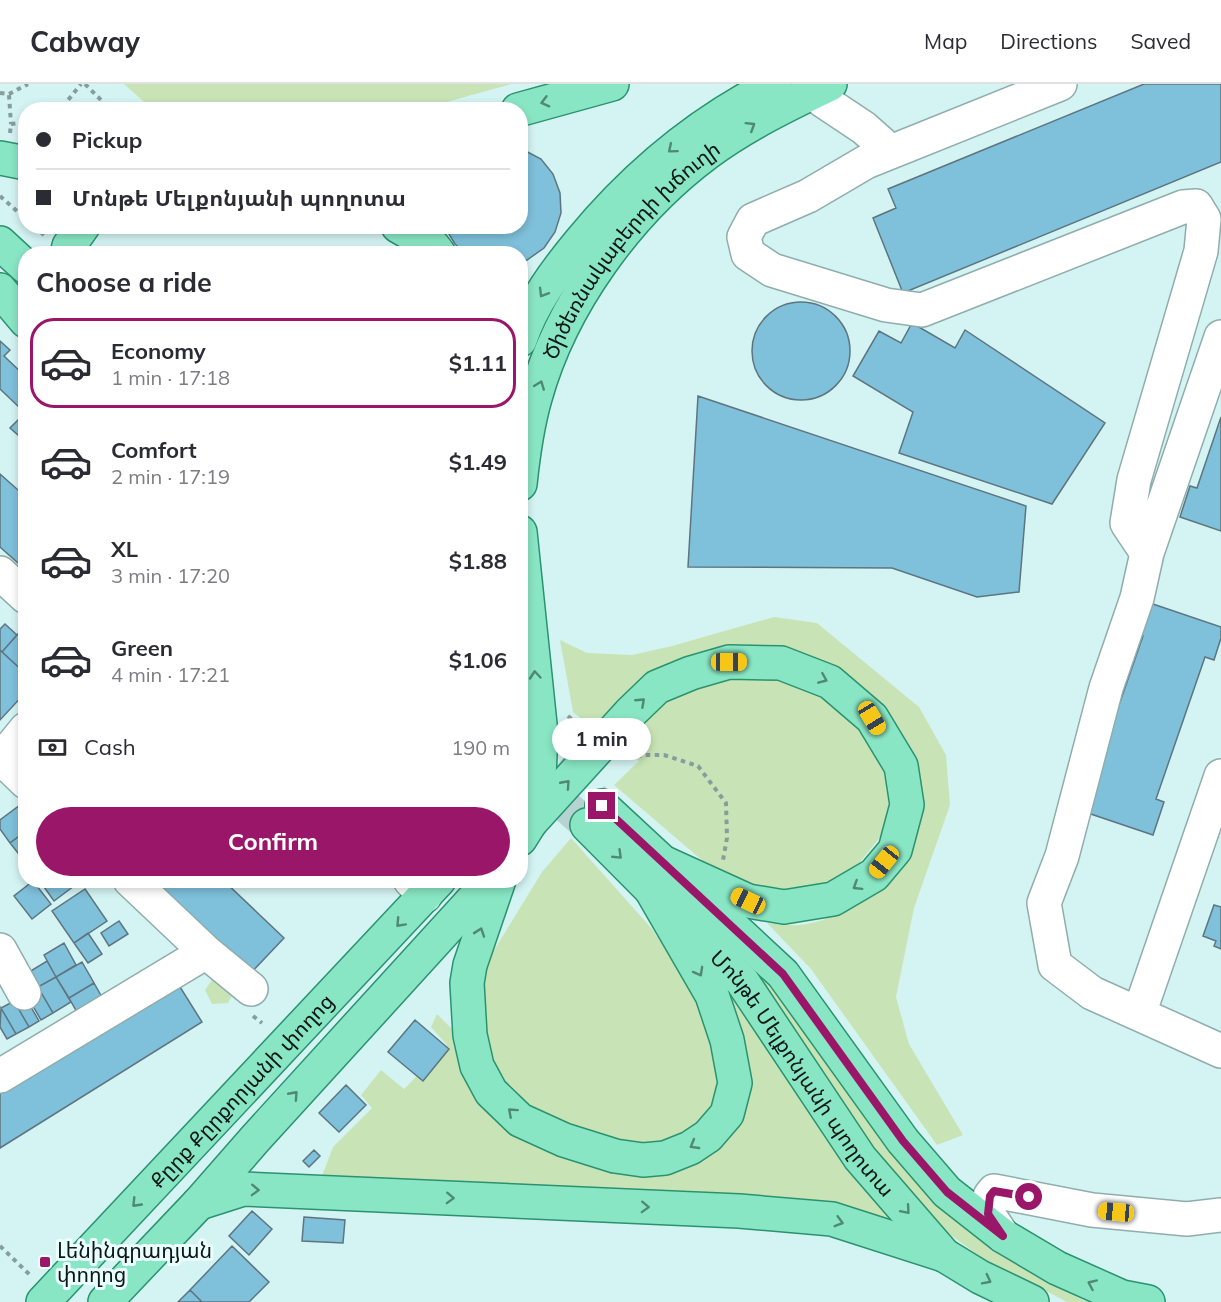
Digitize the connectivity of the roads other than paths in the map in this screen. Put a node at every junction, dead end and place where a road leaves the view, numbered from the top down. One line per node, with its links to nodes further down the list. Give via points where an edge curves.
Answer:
1 (612, 84): 5 (main road, one-way to 5)
2 (774, 84): 17 (main road, Ծիծեռնակաբերդի խճուղի, one-way to 17, via 738,102 686,137 634,182 561,265)
3 (1060, 84): 7 (street)
4 (826, 92): 7 (street); 19 (main road, Ծիծեռնակաբերդի խճուղի, one-way to 4, via 535,398 555,346 578,297 603,259 664,190 707,153 774,111)
5 (528, 107)
6 (5, 146): 8 (main road)
7 (891, 152): 20 (street, via 753,220 744,237 748,254 771,270 886,305 922,310 1183,207 1196,207 1204,219 1201,251 1134,480 1127,523)
8 (18, 157)
9 (412, 234): 11 (main road)
10 (0, 243): 12 (main road)
11 (432, 246)
12 (18, 260)
13 (0, 282): 15 (main road)
14 (0, 290): 16 (main road)
15 (18, 299)
16 (18, 311)
17 (528, 320)
18 (1221, 337): 20 (street)
19 (528, 434)
20 (1147, 553): 40 (street, via 1137,598 1106,688 1062,856 1044,903 1055,965 1092,993)
21 (0, 573): 22 (street)
22 (18, 590)
23 (528, 609): 29 (main road, one-way to 23, via 539,776 541,734)
24 (18, 739): 25 (street)
25 (1, 760): 26 (street)
26 (18, 775)
27 (1221, 776): 40 (street)
28 (595, 816): 31 (main road, Մոնթե Մելքոնյանի պողոտա)
29 (528, 819)
30 (528, 828): 31 (main road, one-way to 31, via 657,687 729,662 781,663 830,682 872,718 901,766 907,805 895,850 874,875 833,899 784,907 748,901)
31 (655, 873): 35 (main road, one-way to 35, via 712,995 727,1040 735,1083 727,1114 708,1136 665,1158 615,1156 564,1140 520,1120 491,1092 477,1066 470,1035 467,983); 45 (main road, Մոնթե Մելքոնյանի պողոտա, via 783,974 903,1141 947,1192); 46 (main road, Մոնթե Մելքոնյանի պողոտա, one-way to 46, via 742,981 860,1158)
32 (138, 888): 37 (street)
33 (423, 888): 47 (main road, Քըրք Քըրքորյանի փողոց, one-way to 47)
34 (484, 888): 43 (main road, Քըրք Քըրքորյանի փողոց, one-way to 34)
35 (496, 888)
36 (0, 950): 39 (street)
37 (206, 952): 38 (street); 42 (street)
38 (251, 988)
39 (24, 993)
40 (1139, 1014): 41 (street)
41 (1221, 1051)
42 (0, 1076)
43 (199, 1203): 46 (main road, one-way to 46, via 243,1189 739,1211 832,1220); 48 (main road, Քըրք Քըրքորյանի փողոց)
44 (1221, 1215): 45 (street, via 1187,1219 1092,1210 994,1191 988,1214)
45 (1003, 1236): 50 (main road, Մոնթե Մելքոնյանի պողոտա, one-way to 45, via 1122,1297 1058,1268)
46 (944, 1255): 49 (main road, Մոնթե Մելքոնյանի պողոտա, one-way to 49)
47 (37, 1289)
48 (112, 1294)
49 (1032, 1302)
50 (1148, 1302)

